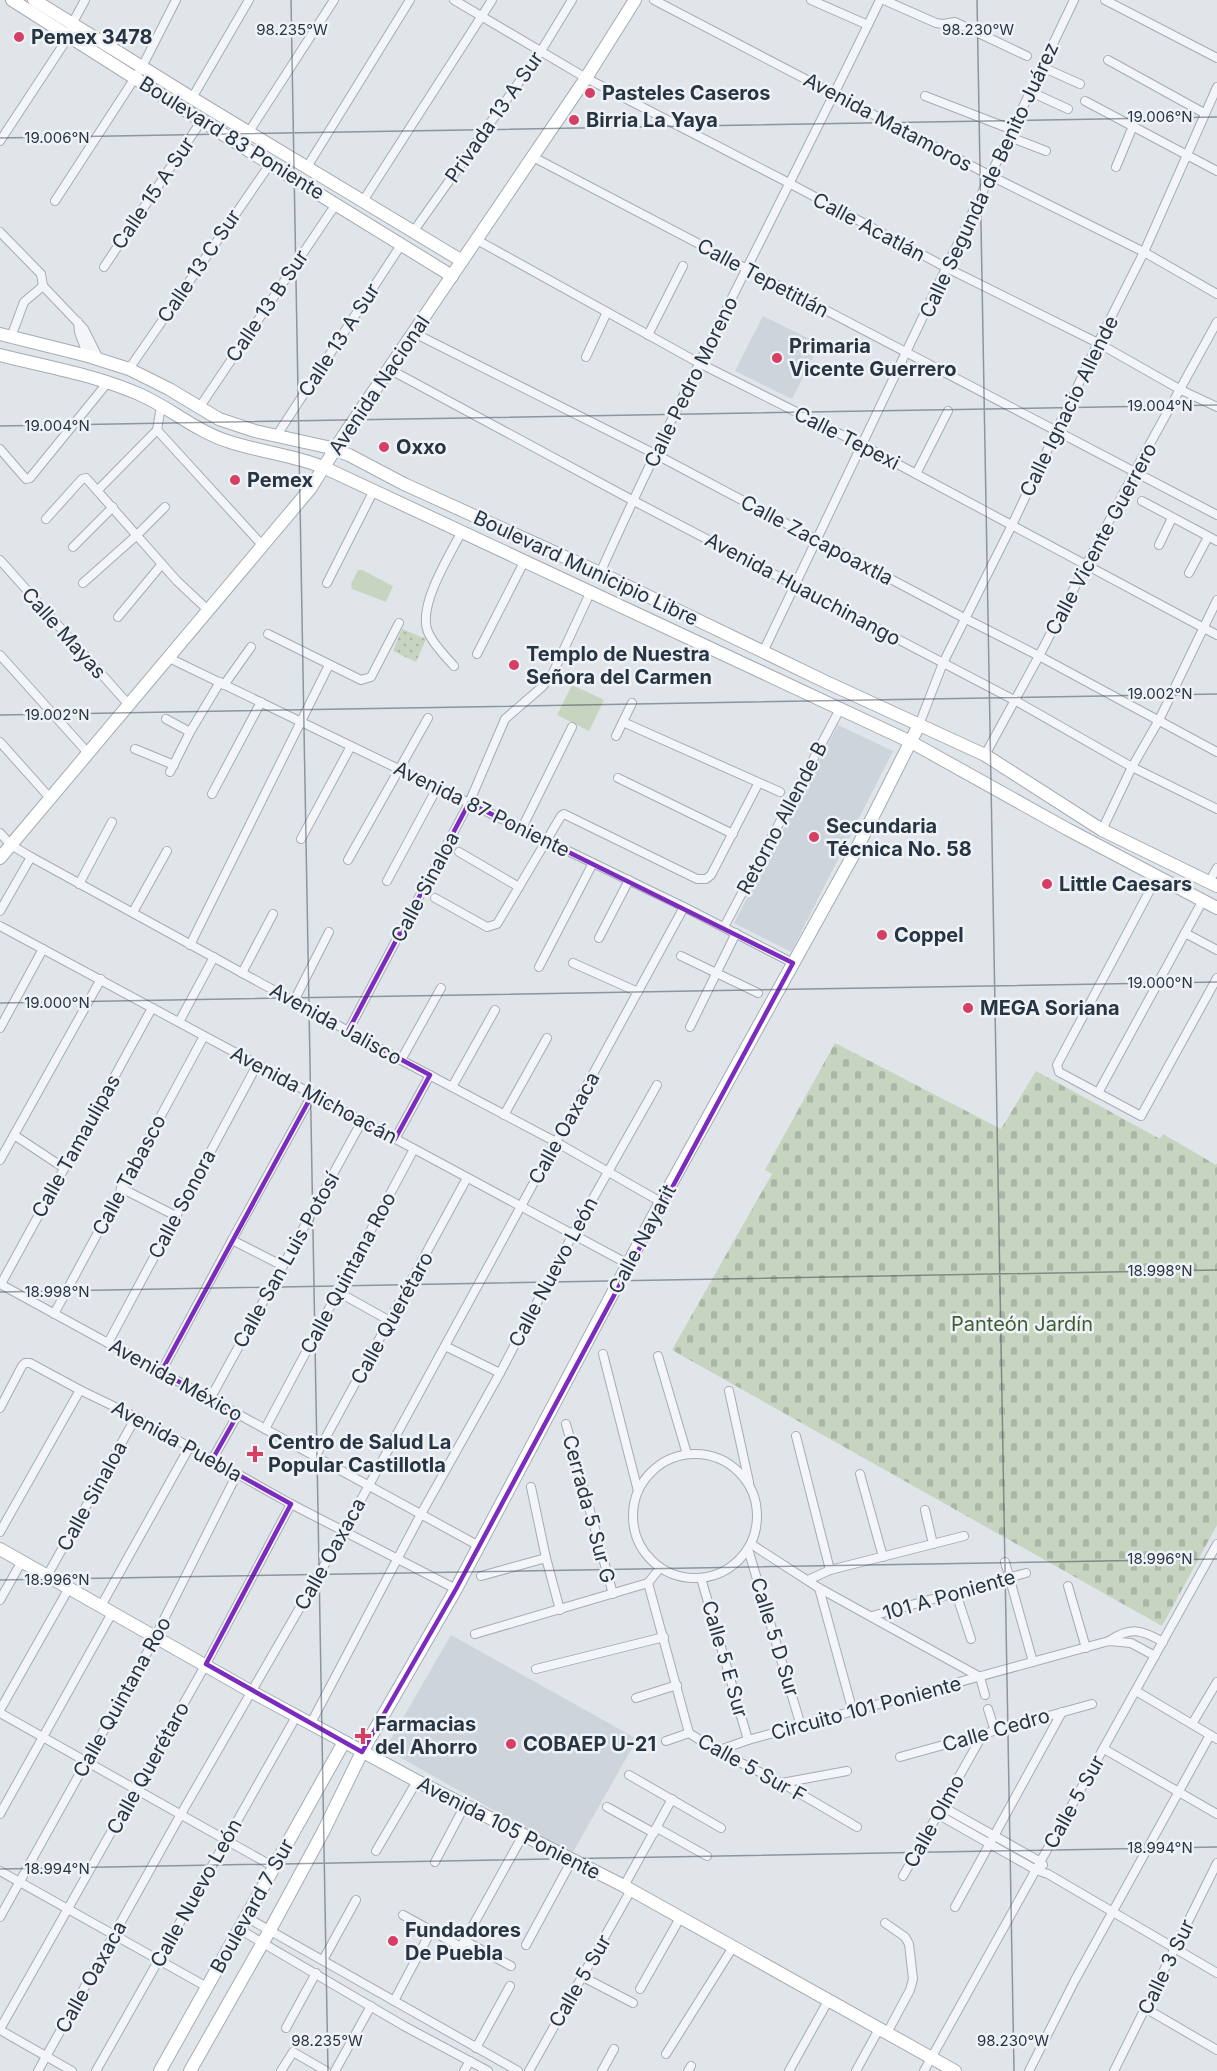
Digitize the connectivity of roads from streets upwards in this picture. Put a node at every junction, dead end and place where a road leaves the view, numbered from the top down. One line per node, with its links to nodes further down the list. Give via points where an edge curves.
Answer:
1 (12, 0): 19 (street, Boulevard 83 Poniente)
2 (34, 0): 19 (street, Boulevard 83 Poniente)
3 (85, 0): 19 (street)
4 (176, 0): 24 (street)
5 (249, 0): 33 (street)
6 (334, 0): 39 (street)
7 (410, 0): 47 (street)
8 (454, 0): 17 (street, Calle Acatlán)
9 (492, 0): 17 (street)
10 (572, 0): 20 (street, Privada 13 A Sur)
11 (635, 0): 27 (street, Avenida Nacional)
12 (654, 0): 31 (street, Avenida Matamoros)
13 (882, 0): 18 (street, Calle Pedro Moreno); 21 (street, via 936,23 955,22)
14 (1074, 0): 25 (street, Calle Segunda de Benito Juárez)
15 (1105, 0): 22 (street)
16 (814, 1): 18 (street)
17 (482, 16): 20 (street, Calle Acatlán); 53 (street)
18 (868, 25): 31 (street, Calle Pedro Moreno)
19 (71, 30): 24 (street, Boulevard 83 Poniente); 26 (street, Boulevard 83 Poniente); 41 (street)
20 (541, 51): 27 (street, Calle Acatlán); 56 (street, Privada 13 A Sur)
21 (1027, 56)
22 (1217, 58)
23 (1108, 60): 36 (street)
24 (142, 67): 26 (street); 33 (street, Boulevard 83 Poniente)
25 (1042, 67): 28 (street); 30 (street, Calle Segunda de Benito Juárez)
26 (135, 78): 37 (street, Boulevard 83 Poniente); 52 (street)
27 (586, 78): 45 (street, Avenida Nacional); 51 (street, Calle Acatlán)
28 (1080, 84)
29 (1217, 87): 36 (street, Calle Ignacio Allende)
30 (1031, 92): 35 (street); 40 (street, Calle Segunda de Benito Juárez)
31 (834, 94): 50 (street, Avenida Matamoros); 51 (street, Calle Pedro Moreno)
32 (925, 96): 40 (street)
33 (192, 98): 39 (street, Boulevard 83 Poniente)
34 (1085, 101): 38 (street)
35 (1068, 109)
36 (1204, 113): 44 (street, Calle Ignacio Allende)
37 (202, 120): 42 (street, Boulevard 83 Poniente); 62 (street, Calle 15 A Sur)
38 (1133, 126): 44 (street); 48 (street)
39 (249, 132): 42 (street); 47 (street, Boulevard 83 Poniente)
40 (1011, 133): 43 (street); 50 (street, Calle Segunda de Benito Juárez)
41 (0, 141)
42 (241, 144): 46 (street, Boulevard 83 Poniente)
43 (1046, 151)
44 (1187, 154): 49 (street); 59 (street, Calle Ignacio Allende)
45 (533, 157): 57 (street, Avenida Nacional); 64 (street, Calle Tepetitlán)
46 (270, 164): 54 (street, Boulevard 83 Poniente); 79 (street, Calle 13 C Sur)
47 (307, 167): 53 (street, Boulevard 83 Poniente)
48 (1116, 167)
49 (1217, 171)
50 (991, 176): 59 (street, Avenida Matamoros); 63 (street, Calle Segunda de Benito Juárez)
51 (789, 183): 63 (street, Calle Acatlán); 64 (street, Calle Pedro Moreno)
52 (55, 201)
53 (363, 201): 56 (street, Boulevard 83 Poniente)
54 (336, 204): 58 (street, Boulevard 83 Poniente); 85 (street, Calle 13 B Sur)
55 (0, 232): 66 (street, via 40,274)
56 (413, 232): 60 (street, Boulevard 83 Poniente)
57 (477, 240): 60 (street, Avenida Nacional); 68 (street, Calle Tepexi)
58 (401, 245): 65 (street, Boulevard 83 Poniente); 89 (street, Calle 13 A Sur)
59 (1144, 252): 67 (street, Avenida Matamoros); 73 (street, Calle Ignacio Allende)
60 (462, 261): 65 (street, Avenida Nacional)
61 (683, 266): 72 (street)
62 (104, 267)
63 (947, 268): 73 (street, Calle Acatlán); 74 (street, Calle Segunda de Benito Juárez)
64 (746, 269): 74 (street, Calle Tepetitlán); 78 (street, Calle Pedro Moreno)
65 (452, 276): 70 (street, Avenida Nacional)
66 (43, 286): 71 (street, via 24,302); 77 (street, via 84,329)
67 (1217, 294)
68 (607, 312): 72 (street, Calle Tepexi); 76 (street)
69 (1217, 322): 82 (street, Calle Vicente Guerrero)
70 (414, 333): 80 (street, Avenida Nacional); 93 (street, Calle Zacapoaxtla)
71 (5, 335): 77 (street, Boulevard Municipio Libre)
72 (648, 335): 78 (street, Calle Tepexi)
73 (1098, 343): 82 (street, Calle Acatlán); 88 (street, Calle Ignacio Allende)
74 (906, 353): 88 (street, Calle Tepetitlán); 90 (street, Calle Segunda de Benito Juárez)
75 (0, 355): 81 (street, Boulevard Municipio Libre)
76 (586, 357)
77 (93, 358): 79 (street, Boulevard Municipio Libre)
78 (699, 363): 90 (street, Calle Tepexi); 93 (street, Calle Pedro Moreno)
79 (129, 369): 85 (street, Boulevard Municipio Libre)
80 (389, 369): 92 (street, Avenida Nacional); 99 (street, Avenida Huauchinango)
81 (108, 382): 83 (street, Boulevard Municipio Libre); 91 (street, via 30,478)
82 (1181, 390): 84 (street, Calle Acatlán); 95 (street, Calle Vicente Guerrero)
83 (161, 406): 87 (street); 94 (street, Boulevard Municipio Libre, via 204,432 230,442)
84 (1217, 407)
85 (199, 408): 89 (street, Boulevard Municipio Libre, via 238,426)
86 (948, 411): 96 (street)
87 (157, 430): 97 (street); 113 (street)
88 (1056, 430): 95 (street, Calle Tepetitlán); 106 (street, Calle Ignacio Allende)
89 (277, 435): 92 (street, Boulevard Municipio Libre)
90 (862, 445): 96 (street, Calle Tepexi); 110 (street, Calle Segunda de Benito Juárez)
91 (0, 449)
92 (335, 449): 94 (street, Avenida Nacional); 119 (street, Boulevard Municipio Libre)
93 (656, 454): 99 (street, Calle Pedro Moreno); 110 (street, Calle Zacapoaxtla)
94 (323, 467): 98 (street, Boulevard Municipio Libre); 113 (street, Avenida Nacional)
95 (1135, 471): 103 (street, Calle Tepetitlán); 118 (street, Calle Vicente Guerrero)
96 (916, 474): 106 (street, Calle Tepexi)
97 (98, 490): 101 (street); 105 (street, via 86,478 82,479)
98 (374, 490): 107 (street, Boulevard Municipio Libre); 122 (street)
99 (632, 500): 119 (street, Calle Pedro Moreno); 123 (street, Avenida Huauchinango)
100 (1142, 501): 104 (street)
101 (113, 507): 108 (street); 114 (street)
102 (165, 507): 108 (street)
103 (1217, 515)
104 (1172, 518): 109 (street); 112 (street)
105 (46, 519)
106 (1012, 525): 118 (street, Calle Tepexi); 128 (street, Calle Ignacio Allende)
107 (462, 531): 116 (street, Boulevard Municipio Libre); 141 (street, via 431,594 425,619 428,635)
108 (137, 535): 117 (street); 121 (street)
109 (1208, 537): 111 (street); 120 (street)
110 (817, 540): 123 (street, Calle Segunda de Benito Juárez); 128 (street, Calle Zacapoaxtla)
111 (1217, 541)
112 (1159, 545)
113 (263, 546): 126 (street, Avenida Nacional)
114 (73, 547)
115 (0, 560): 146 (street, Calle Mayas)
116 (525, 560): 124 (street, Boulevard Municipio Libre); 135 (street)
117 (162, 564): 126 (street); 127 (street)
118 (1087, 564): 130 (street, Calle Tepexi); 137 (street, Calle Vicente Guerrero)
119 (600, 573): 134 (street, Boulevard Municipio Libre)
120 (1190, 573)
121 (83, 583)
122 (327, 583)
123 (795, 585): 134 (street, Calle Segunda de Benito Juárez); 139 (street, Avenida Huauchinango)
124 (591, 591): 147 (street, Boulevard Municipio Libre); 172 (street, Calle Sinaloa, via 552,675 505,719)
125 (1217, 600): 130 (street)
126 (209, 611): 138 (street, Avenida Nacional)
127 (118, 617)
128 (966, 619): 137 (street, Calle Zacapoaxtla); 139 (street, Calle Ignacio Allende)
129 (399, 624): 140 (street, via 371,677 361,680)
130 (1203, 628): 132 (street, Calle Tepexi); 150 (street)
131 (268, 634): 140 (street)
132 (1217, 635)
133 (251, 647): 142 (street)
134 (763, 652): 153 (street, Boulevard Municipio Libre)
135 (477, 654)
136 (0, 655): 162 (street)
137 (1039, 656): 143 (street, Calle Vicente Guerrero); 150 (street, Calle Zacapoaxtla)
138 (169, 658): 142 (street, Avenida 87 Poniente); 146 (street, Avenida Nacional)
139 (943, 663): 143 (street, Avenida Huauchinango); 153 (street, Calle Ignacio Allende)
140 (329, 665): 151 (street)
141 (454, 666)
142 (222, 683): 144 (street, Avenida 87 Poniente); 155 (street)
143 (1016, 701): 163 (street, Calle Vicente Guerrero); 164 (street, Avenida Huauchinango)
144 (261, 702): 151 (street, Avenida 87 Poniente); 170 (street)
145 (632, 703): 152 (street)
146 (129, 705): 162 (street, Avenida Nacional)
147 (840, 709): 158 (street, Boulevard Municipio Libre); 203 (street, Retorno Allende B)
148 (428, 718): 165 (street)
149 (166, 719): 155 (street)
150 (1158, 720): 161 (street, Calle Zacapoaxtla); 164 (street)
151 (302, 722): 159 (street, Avenida 87 Poniente); 208 (street)
152 (623, 722): 156 (street); 167 (street)
153 (919, 725): 158 (street, Calle Nayarit); 163 (street, Boulevard Municipio Libre)
154 (572, 728): 175 (street)
155 (190, 732): 160 (street, via 172,769)
156 (616, 736)
157 (0, 742): 171 (street)
158 (911, 742): 189 (street, Boulevard Municipio Libre); 214 (street, Calle Nayarit)
159 (351, 746): 165 (street, Avenida 87 Poniente); 179 (street)
160 (135, 749)
161 (1217, 752)
162 (88, 753): 171 (street, Avenida Nacional)
163 (985, 755): 176 (street, Boulevard Municipio Libre)
164 (1132, 767): 173 (street, Avenida Huauchinango); 176 (street)
165 (400, 770): 168 (street, Avenida 87 Poniente); 186 (street)
166 (618, 778): 178 (street)
167 (758, 783): 169 (street); 178 (street)
168 (437, 788): 172 (street, Avenida 87 Poniente); 191 (street)
169 (780, 792)
170 (212, 794)
171 (51, 798): 181 (street, Avenida Nacional)
172 (469, 803): 175 (street, Avenida 87 Poniente); 229 (street, Calle Sinaloa)
173 (1217, 809)
174 (112, 822): 192 (street)
175 (522, 828): 180 (street, Avenida 87 Poniente)
176 (1102, 830): 193 (street, Boulevard Municipio Libre)
177 (0, 833): 181 (street, Avenida Jalisco)
178 (733, 834): 180 (street, via 706,879 698,879 564,814)
179 (301, 839)
180 (547, 841): 187 (street, Avenida 87 Poniente); 194 (street)
181 (11, 845): 184 (street, Avenida Jalisco); 185 (street, Avenida Nacional)
182 (167, 851): 200 (street)
183 (459, 852): 194 (street)
184 (31, 857): 192 (street, Avenida Jalisco); 199 (street)
185 (0, 858)
186 (348, 860)
187 (592, 862): 190 (street, Avenida 87 Poniente); 215 (street)
188 (1217, 868): 193 (street)
189 (1157, 877): 196 (street, Boulevard Municipio Libre); 237 (street, via 1057,1065 1059,1072)
190 (629, 880): 197 (street, Avenida 87 Poniente); 207 (street)
191 (387, 881)
192 (79, 884): 200 (street, Avenida Jalisco)
193 (1213, 884)
194 (519, 887): 195 (street, via 497,924 487,927)
195 (435, 898)
196 (1203, 900): 198 (street, Boulevard Municipio Libre); 206 (street)
197 (684, 906): 203 (street, Avenida 87 Poniente); 221 (street, Calle Oaxaca)
198 (1217, 908)
199 (0, 911)
200 (133, 912): 208 (street, Avenida Jalisco)
201 (273, 914): 216 (street)
202 (0, 926): 209 (street, Avenida Michoacán)
203 (724, 927): 205 (street, Avenida 87 Poniente)
204 (329, 932): 223 (street)
205 (736, 933): 214 (street, Avenida 87 Poniente); 217 (street)
206 (1185, 933): 210 (street); 237 (street)
207 (599, 938)
208 (190, 945): 212 (street, Avenida Jalisco)
209 (43, 949): 219 (street, Avenida Michoacán); 228 (street)
210 (1217, 950)
211 (681, 956): 217 (street)
212 (214, 957): 216 (street, Avenida Jalisco); 226 (street)
213 (573, 963): 221 (street)
214 (793, 963): 250 (street, Calle Nayarit)
215 (539, 967)
216 (242, 973): 223 (street, Avenida Jalisco)
217 (717, 974): 222 (street); 227 (street)
218 (1217, 978): 237 (street, via 1141,1116)
219 (101, 979): 224 (street, Avenida Michoacán); 241 (street)
220 (441, 988): 232 (street)
221 (638, 992): 243 (street, Calle Oaxaca)
222 (758, 993)
223 (294, 1001): 229 (street, Avenida Jalisco)
224 (152, 1008): 226 (street, Avenida Michoacán); 246 (street, Calle Tamaulipas)
225 (495, 1010): 236 (street)
226 (178, 1022): 230 (street, Avenida Michoacán)
227 (690, 1027)
228 (0, 1028)
229 (348, 1031): 232 (street, Avenida Jalisco)
230 (204, 1036): 233 (street, Avenida Michoacán); 249 (street, Calle Tabasco)
231 (547, 1038): 239 (street)
232 (401, 1060): 234 (street, Avenida Jalisco)
233 (257, 1065): 238 (street, Avenida Michoacán); 252 (street, Calle Sonora)
234 (430, 1075): 236 (street, Avenida Jalisco); 242 (street)
235 (657, 1084): 247 (street, Calle Nuevo León)
236 (452, 1087): 239 (street, Avenida Jalisco)
237 (1098, 1093)
238 (312, 1095): 240 (street, Avenida Michoacán); 254 (street)
239 (504, 1115): 243 (street, Avenida Jalisco)
240 (362, 1121): 242 (street, Avenida Michoacán); 256 (street, Calle San Luis Potosí)
241 (14, 1135): 245 (street); 246 (street)
242 (395, 1139): 244 (street, Avenida Michoacán)
243 (556, 1142): 247 (street, Avenida Jalisco); 251 (street, Calle Oaxaca)
244 (414, 1149): 248 (street, Avenida Michoacán); 258 (street, Calle Quintana Roo)
245 (0, 1160)
246 (64, 1168): 257 (street, Calle Tamaulipas)
247 (607, 1172): 250 (street, Avenida Jalisco); 253 (street, Calle Nuevo León)
248 (467, 1178): 251 (street, Avenida Michoacán); 260 (street, Calle Querétaro)
249 (121, 1188): 252 (street); 259 (street, Calle Tabasco)
250 (661, 1202): 255 (street, Calle Nayarit)
251 (521, 1206): 253 (street, Avenida Michoacán); 262 (street, Calle Oaxaca)
252 (176, 1216): 261 (street, Calle Sonora)
253 (573, 1234): 255 (street, Avenida Michoacán); 266 (street, Calle Nuevo León)
254 (232, 1240): 256 (street); 265 (street)
255 (628, 1264): 294 (street, Calle Nayarit)
256 (283, 1266): 269 (street, Calle San Luis Potosí)
257 (0, 1284): 259 (street, Avenida México)
258 (338, 1292): 260 (street); 274 (street, Calle Quintana Roo)
259 (54, 1314): 261 (street, Avenida México)
260 (390, 1321): 278 (street, Calle Querétaro)
261 (108, 1343): 265 (street, Avenida México)
262 (445, 1346): 266 (street); 282 (street, Calle Oaxaca)
263 (603, 1354): 285 (street)
264 (658, 1356): 277 (street)
265 (161, 1372): 269 (street, Avenida México)
266 (500, 1373): 288 (street, Calle Nuevo León)
267 (80, 1390): 270 (street, Avenida Puebla, via 25,1363); 272 (street, Avenida Puebla); 290 (street)
268 (729, 1391): 284 (street)
269 (210, 1399): 271 (street, Avenida México)
270 (0, 1408)
271 (238, 1414): 274 (street, Avenida México); 279 (street)
272 (136, 1417): 276 (street, Avenida Puebla); 305 (street, Calle Sinaloa)
273 (566, 1424): 316 (street, Cerrada 5 Sur G)
274 (265, 1429): 278 (street, Avenida México)
275 (796, 1436): 303 (street)
276 (190, 1446): 279 (street, Avenida Puebla); 318 (street)
277 (687, 1455): 284 (street, via 717,1458 731,1465); 285 (street, via 657,1467)
278 (315, 1457): 282 (street, Avenida México)
279 (212, 1461): 280 (street, Avenida Puebla)
280 (237, 1474): 286 (street, Avenida Puebla); 322 (street, Calle Quintana Roo)
281 (860, 1474): 297 (street)
282 (369, 1486): 288 (street, Avenida México); 289 (street, Calle Oaxaca)
283 (531, 1487): 298 (street)
284 (751, 1488): 295 (street, via 758,1516)
285 (638, 1491): 302 (street, via 632,1513 634,1529 639,1544)
286 (291, 1504): 289 (street, Avenida Puebla); 330 (street, Calle Querétaro)
287 (925, 1510): 292 (street)
288 (422, 1514): 294 (street, Avenida México); 299 (street, Calle Nuevo León)
289 (344, 1531): 299 (street, Avenida Puebla); 336 (street, Calle Oaxaca)
290 (0, 1532)
291 (964, 1536): 292 (street)
292 (933, 1544): 297 (street)
293 (1217, 1545): 326 (street, Calle 5 Sur)
294 (479, 1546): 314 (street, Calle Nayarit)
295 (750, 1546): 307 (street, via 723,1572); 309 (street, Circuito 101 Poniente); 347 (street, Calle 5 D Sur)
296 (0, 1549): 300 (street, Avenida 105 Poniente)
297 (883, 1557): 303 (street)
298 (546, 1558): 306 (street); 319 (street)
299 (398, 1559): 314 (street, Avenida Puebla); 345 (street, Calle Nuevo León)
300 (22, 1561): 305 (street, Avenida 105 Poniente); 317 (street)
301 (1005, 1562): 308 (street)
302 (660, 1568): 307 (street, via 680,1577); 310 (street)
303 (830, 1570): 309 (street)
304 (1026, 1573): 308 (street, 101 A Poniente)
305 (47, 1576): 312 (street, Avenida 105 Poniente)
306 (481, 1576)
307 (701, 1578): 353 (street, Calle 5 E Sur)
308 (1008, 1578): 315 (street, 101 A Poniente); 329 (street)
309 (808, 1580): 313 (street, Circuito 101 Poniente)
310 (648, 1583): 316 (street); 323 (street, Calle 5 Sur F)
311 (1068, 1586): 327 (street)
312 (69, 1588): 318 (street, Avenida 105 Poniente); 341 (street)
313 (819, 1588): 320 (street, Circuito 101 Poniente); 342 (street)
314 (456, 1589): 358 (street, Calle Nayarit)
315 (956, 1593): 320 (street, 101 A Poniente); 324 (street)
316 (613, 1594): 319 (street)
317 (0, 1600)
318 (106, 1609): 322 (street, Avenida 105 Poniente); 351 (street)
319 (560, 1610): 321 (street)
320 (872, 1616): 332 (street, Circuito 101 Poniente)
321 (475, 1634)
322 (156, 1637): 330 (street, Avenida 105 Poniente); 360 (street, Calle Quintana Roo)
323 (664, 1638): 331 (street); 334 (street, Calle 5 Sur F)
324 (970, 1639)
325 (1109, 1641): 326 (street, Circuito 101 Poniente, via 1136,1630); 327 (street, Circuito 101 Poniente); 328 (street, Circuito 101 Poniente, via 1131,1643)
326 (1163, 1642): 328 (street, Calle 5 Sur)
327 (1086, 1648): 329 (street, Circuito 101 Poniente)
328 (1155, 1656): 335 (street, Calle 5 Sur)
329 (1033, 1662): 332 (street, Circuito 101 Poniente)
330 (206, 1664): 336 (street, Avenida 105 Poniente); 365 (street, Calle Querétaro)
331 (536, 1669)
332 (980, 1677): 337 (street); 342 (street, Circuito 101 Poniente)
333 (1217, 1682): 346 (street)
334 (677, 1685): 338 (street); 349 (street, Calle 5 Sur F)
335 (1136, 1691): 346 (street); 356 (street, Calle 5 Sur)
336 (252, 1692): 344 (street, Avenida 105 Poniente); 372 (street, Calle Oaxaca)
337 (985, 1695)
338 (636, 1698)
339 (1092, 1704): 343 (street, Calle Cedro)
340 (988, 1709): 348 (street)
341 (0, 1712): 351 (street)
342 (853, 1712): 347 (street, Circuito 101 Poniente)
343 (1062, 1712): 348 (street, Calle Cedro); 379 (street)
344 (297, 1715): 345 (street, Avenida 105 Poniente); 378 (street, Calle Nuevo León)
345 (311, 1723): 355 (street, Avenida 105 Poniente)
346 (1192, 1724): 352 (street)
347 (801, 1726): 353 (street, Circuito 101 Poniente)
348 (995, 1731): 350 (street, Calle Cedro)
349 (689, 1733): 354 (street); 357 (street, Calle 5 Sur F)
350 (984, 1734): 359 (street, Calle Cedro); 370 (street, Calle Olmo)
351 (44, 1736): 360 (street); 371 (street)
352 (1213, 1737): 366 (street)
353 (748, 1740): 357 (street, Circuito 101 Poniente)
354 (666, 1741)
355 (344, 1742): 358 (street, Avenida 105 Poniente); 386 (street, Boulevard 7 Sur)
356 (1104, 1749): 366 (street); 384 (street, Calle 5 Sur)
357 (717, 1751): 364 (street, Calle 5 Sur F)
358 (363, 1752): 363 (street, Avenida 105 Poniente); 403 (street, Boulevard 7 Sur)
359 (900, 1757)
360 (87, 1762): 365 (street); 391 (street, Calle Quintana Roo)
361 (847, 1771): 364 (street)
362 (629, 1775): 367 (street)
363 (417, 1781): 368 (street, Avenida 105 Poniente); 380 (street)
364 (782, 1783): 374 (street, Calle 5 Sur F)
365 (136, 1789): 372 (street); 395 (street, Calle Querétaro)
366 (1178, 1792): 373 (street); 396 (street)
367 (672, 1799): 375 (street); 376 (street, Calle 5 Sur)
368 (465, 1805): 377 (street, Avenida 105 Poniente); 383 (street)
369 (607, 1807): 376 (street)
370 (941, 1811): 379 (street); 390 (street, Calle Olmo)
371 (0, 1814)
372 (181, 1814): 378 (street); 405 (street, Calle Oaxaca)
373 (1217, 1814)
374 (857, 1827)
375 (721, 1828)
376 (655, 1830): 381 (street); 392 (street, Calle 5 Sur)
377 (522, 1835): 382 (street, Avenida 105 Poniente); 407 (street)
378 (226, 1840): 386 (street); 411 (street, Calle Nuevo León)
379 (992, 1840): 384 (street); 387 (street); 394 (street)
380 (376, 1851)
381 (707, 1856)
382 (572, 1860): 392 (street, Avenida 105 Poniente); 408 (street)
383 (435, 1862)
384 (1041, 1862): 387 (street, Calle 5 Sur); 389 (street)
385 (1217, 1863): 410 (street, Calle 3 Sur)
386 (274, 1867): 399 (street, Boulevard 7 Sur)
387 (1036, 1870): 389 (street); 437 (street, Calle 5 Sur)
388 (0, 1871): 391 (street)
389 (1048, 1874): 396 (street)
390 (903, 1876)
391 (20, 1882): 395 (street); 398 (street, Calle Quintana Roo)
392 (628, 1888): 400 (street, Avenida 105 Poniente); 417 (street, Calle 5 Sur)
393 (356, 1900): 412 (street)
394 (955, 1906)
395 (68, 1910): 405 (street); 428 (street, Calle Querétaro)
396 (1113, 1911): 410 (street); 456 (street)
397 (403, 1915): 404 (street)
398 (0, 1917)
399 (246, 1917): 402 (street, Boulevard 7 Sur); 403 (street)
400 (681, 1918): 409 (street, Avenida 105 Poniente); 421 (street)
401 (885, 1923): 429 (street, via 909,1944 913,1979)
402 (239, 1929): 406 (street); 419 (street, Boulevard 7 Sur)
403 (270, 1930): 406 (street, Boulevard 7 Sur); 412 (street)
404 (431, 1931): 407 (street); 422 (street)
405 (114, 1935): 411 (street); 436 (street, Calle Oaxaca)
406 (263, 1943): 414 (street); 443 (street, Boulevard 7 Sur)
407 (463, 1944): 413 (street)
408 (526, 1945)
409 (733, 1947): 423 (street, Avenida 105 Poniente); 435 (street)
410 (1175, 1948): 415 (street); 426 (street, Calle 3 Sur)
411 (158, 1960): 419 (street); 441 (street, Calle Nuevo León)
412 (323, 1960): 416 (street)
413 (512, 1966)
414 (316, 1973): 420 (street); 427 (street)
415 (1217, 1973)
416 (349, 1975): 420 (street); 422 (street)
417 (583, 1977): 424 (street); 450 (street, Calle 5 Sur)
418 (510, 1986): 432 (street)
419 (207, 1987): 442 (street, Boulevard 7 Sur)
420 (342, 1988): 425 (street)
421 (640, 1989)
422 (394, 2001): 430 (street)
423 (828, 2001): 429 (street, Avenida 105 Poniente); 452 (street)
424 (633, 2004)
425 (371, 2006): 431 (street); 446 (street)
426 (1145, 2008): 434 (street); 457 (street, Calle 3 Sur)
427 (286, 2028)
428 (0, 2030): 436 (street)
429 (883, 2031): 437 (street, Avenida 105 Poniente); 453 (street)
430 (450, 2033): 431 (street); 432 (street)
431 (442, 2046): 438 (street)
432 (476, 2048): 449 (street)
433 (614, 2049): 451 (street)
434 (1217, 2050)
435 (666, 2054)
436 (46, 2056): 439 (street, Calle Oaxaca); 440 (street)
437 (932, 2059): 454 (street); 455 (street, Avenida 105 Poniente)
438 (470, 2061): 447 (street); 448 (street)
439 (38, 2071)
440 (72, 2071)
441 (96, 2071)
442 (160, 2071)
443 (190, 2071)
444 (281, 2071): 445 (street, via 293,2052)
445 (326, 2071)
446 (335, 2071)
447 (464, 2071)
448 (488, 2071)
449 (518, 2071)
450 (529, 2071)
451 (602, 2071)
452 (789, 2071)
453 (856, 2071)
454 (924, 2071)
455 (955, 2071)
456 (1029, 2071)
457 (1114, 2071)

